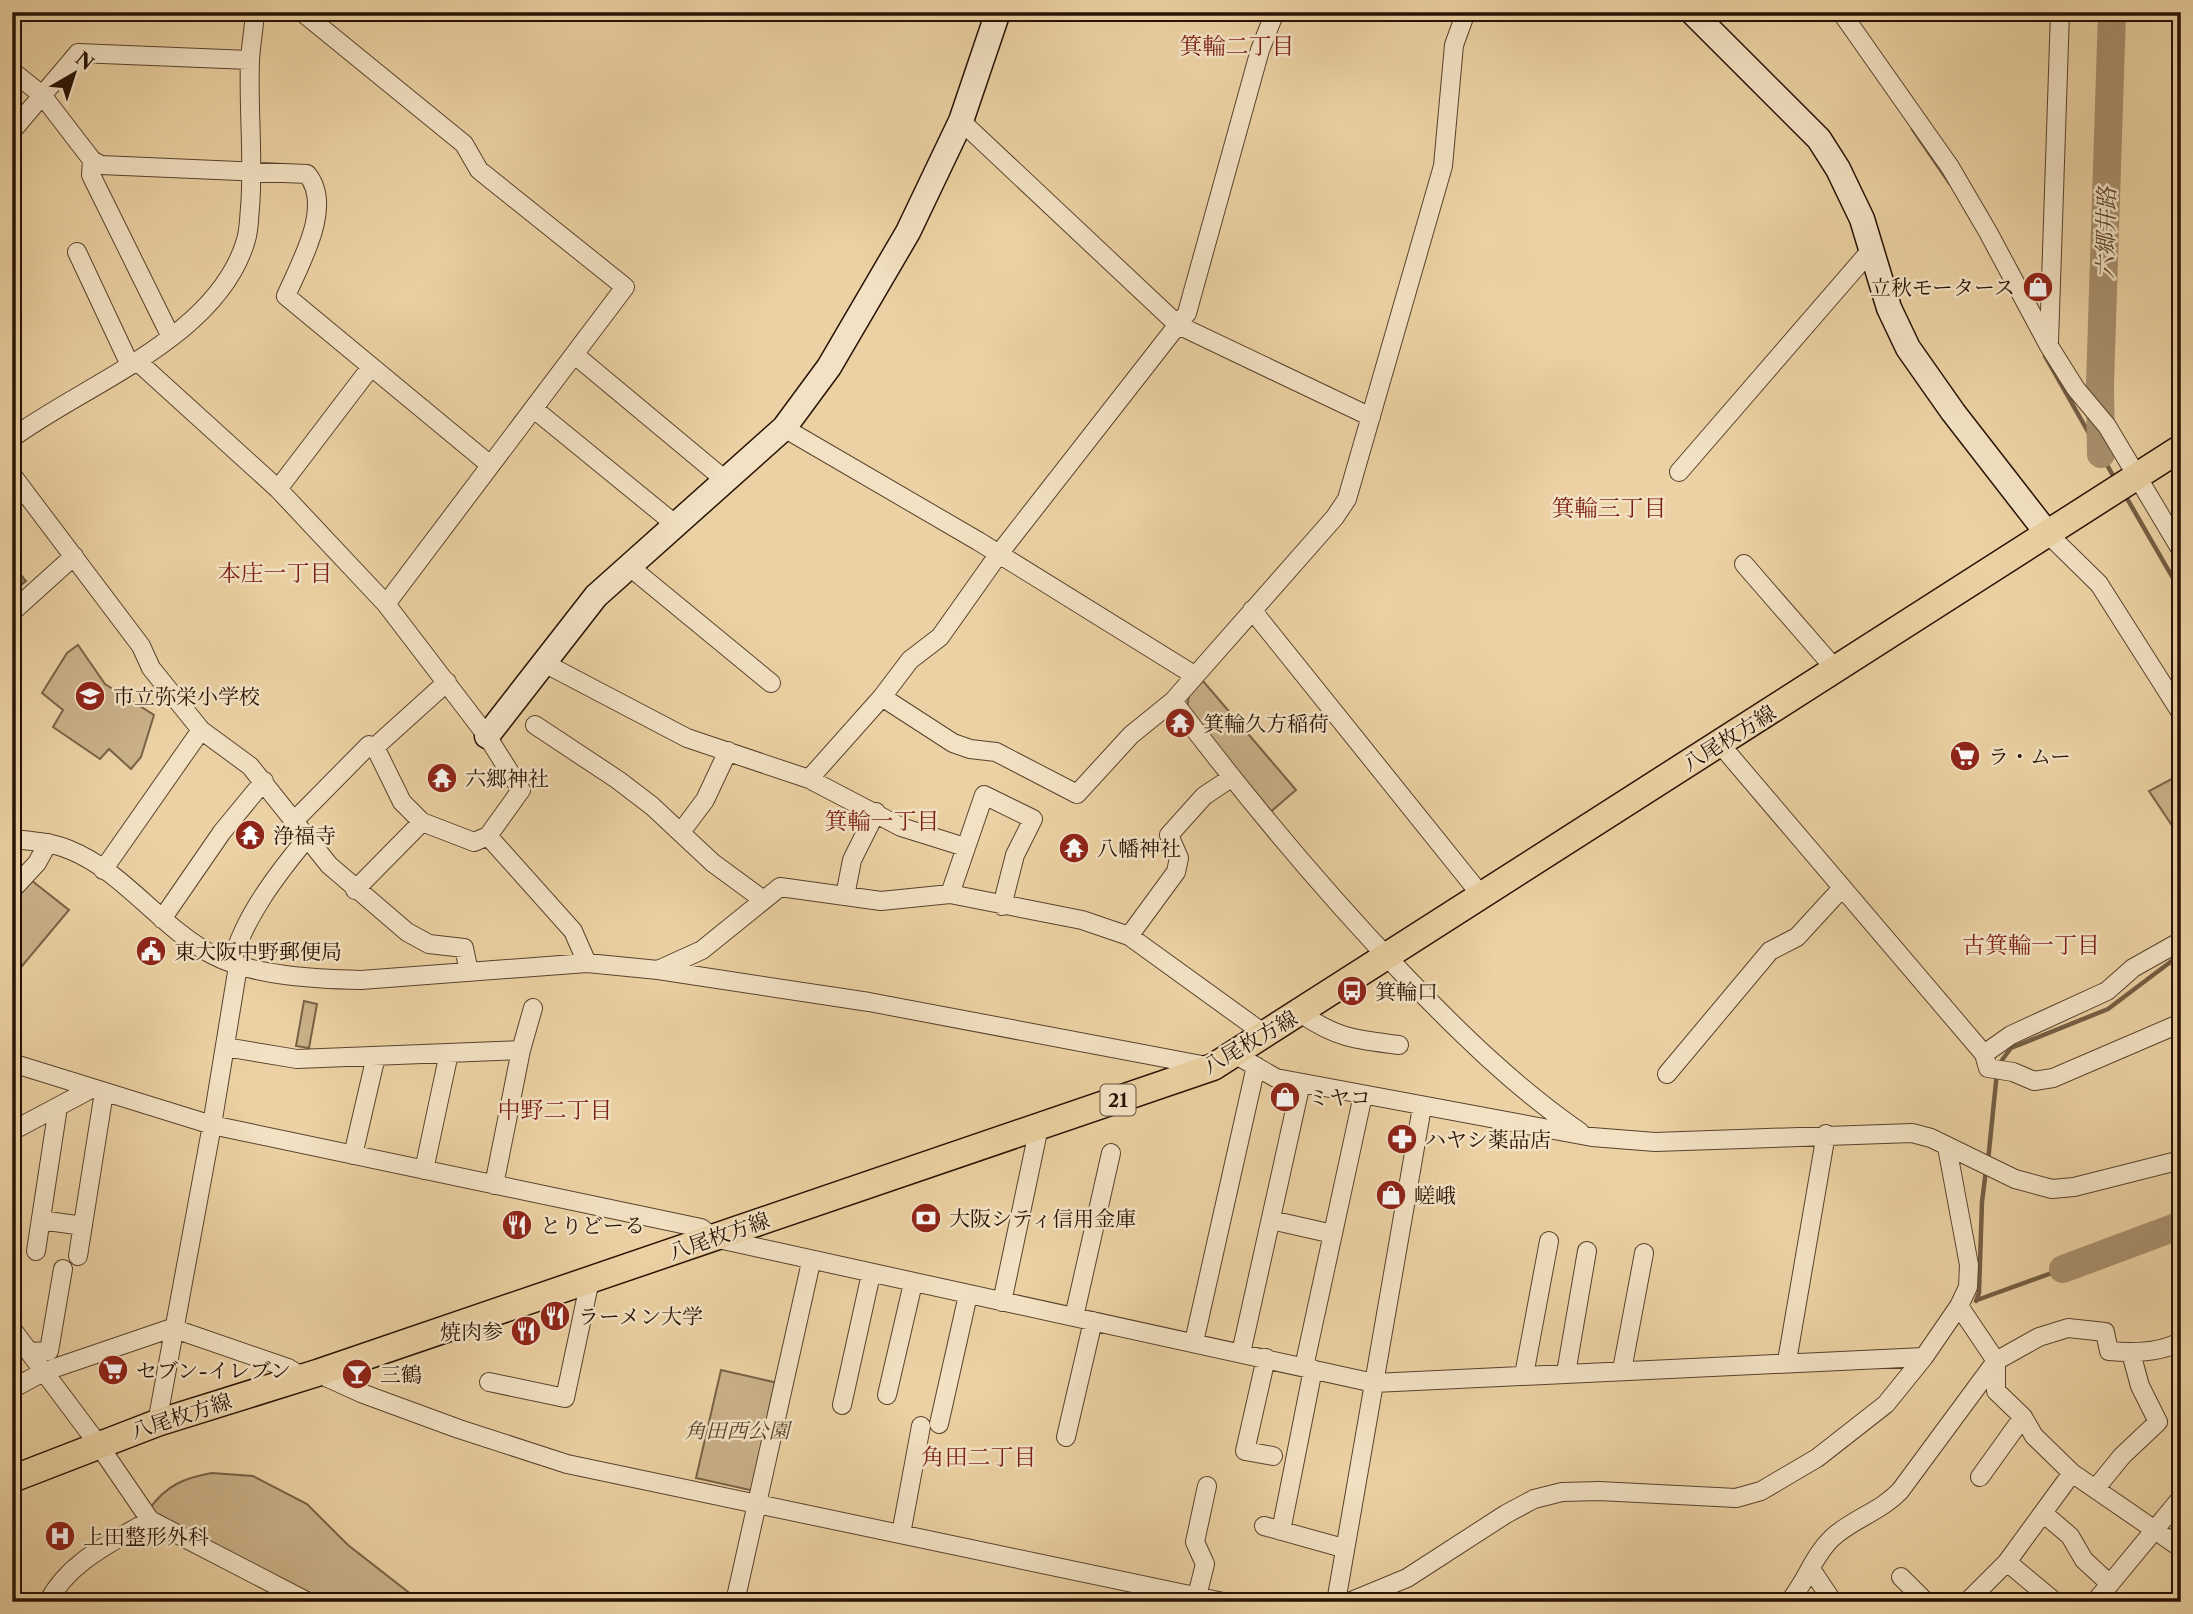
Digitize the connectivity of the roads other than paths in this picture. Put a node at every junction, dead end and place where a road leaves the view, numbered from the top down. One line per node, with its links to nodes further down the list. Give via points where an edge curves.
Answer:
1 (256, 12): 9 (street)
2 (302, 12): 21 (street, via 464,144 479,170 625,287)
3 (998, 12): 12 (street)
4 (1275, 12): 18 (street, via 1260,50 1187,313)
5 (1466, 12): 25 (street, via 1454,45 1443,166)
6 (1692, 12): 16 (street, via 1819,139 1862,219)
7 (2060, 12): 20 (street)
8 (1842, 13): 20 (street, via 1950,167)
9 (250, 60): 11 (street, via 78,53); 15 (street)
10 (12, 71): 11 (street)
11 (43, 95): 13 (street); 14 (street)
12 (961, 121): 18 (street); 26 (street, via 902,242 829,367)
13 (12, 131)
14 (92, 160): 15 (street, via 102,165); 19 (street, via 91,175)
15 (253, 173): 19 (street, via 247,239 233,271 192,320); 23 (street, via 307,173 316,184 316,225 286,296)
16 (1871, 250): 30 (street); 36 (street, via 1889,308 1908,348)
17 (77, 252): 22 (street)
18 (1178, 325): 25 (street); 38 (street)
19 (171, 337): 22 (street)
20 (2049, 346): 33 (street, via 2107,426)
21 (575, 355): 24 (street); 32 (street)
22 (133, 363): 27 (street); 34 (street)
23 (371, 368): 29 (street); 34 (street)
24 (534, 410): 29 (street); 35 (street)
25 (1371, 417): 43 (street, via 1347,499)
26 (784, 428): 32 (street); 38 (street)
27 (12, 438)
28 (2181, 448): 33 (main road, 八尾枚方線 / 21)
29 (489, 464): 42 (street)
30 (1679, 471)
31 (12, 475): 39 (street)
32 (725, 480): 35 (street)
33 (2127, 483): 36 (main road, 八尾枚方線 / 21); 37 (street)
34 (278, 489): 42 (street)
35 (676, 525): 41 (street)
36 (2046, 533): 46 (main road, 八尾枚方線 / 21); 52 (street, via 2099,584)
37 (2181, 550)
38 (998, 555): 47 (street); 50 (street, via 940,637 910,660)
39 (74, 556): 44 (street); 54 (street)
40 (1744, 564): 46 (street)
41 (630, 566): 45 (street, via 596,596); 49 (street)
42 (386, 604): 48 (street)
43 (1252, 610): 47 (street); 76 (street)
44 (12, 612)
45 (544, 663): 55 (street); 58 (street, via 687,738)
46 (1837, 671): 56 (main road, 八尾枚方線 / 21)
47 (1194, 675): 51 (street)
48 (447, 682): 55 (street); 57 (street)
49 (771, 682)
50 (882, 697): 51 (street, via 953,743 996,752 1077,794 1131,735); 60 (street)
51 (1173, 701): 59 (street)
52 (2181, 713)
53 (535, 725): 65 (street, via 618,780)
54 (201, 730): 61 (street, via 250,765); 71 (street)
55 (487, 736): 66 (street, via 521,790)
56 (1720, 744): 72 (street); 76 (main road, 八尾枚方線 / 21)
57 (375, 747): 63 (street, via 369,745); 64 (street, via 402,802)
58 (729, 751): 60 (street); 65 (street, via 705,800)
59 (1231, 778): 81 (street, via 1204,796 1168,835 1179,858 1176,872); 83 (street, via 1325,892)
60 (809, 779): 62 (street)
61 (264, 781): 63 (street); 80 (street)
62 (876, 812): 70 (street, via 901,827); 77 (street, via 852,860)
63 (294, 821): 67 (street)
64 (422, 822): 66 (street, via 474,842); 74 (street)
65 (681, 832): 78 (street)
66 (488, 836): 84 (street, via 573,931)
67 (307, 838): 74 (street); 85 (street, via 268,885 265,898 237,942)
68 (12, 839): 69 (street)
69 (48, 843): 71 (street, via 72,850); 73 (street)
70 (965, 847): 75 (street); 79 (street, via 984,795 1033,819 1015,855)
71 (103, 870): 80 (street)
72 (1842, 888): 96 (street); 100 (street, via 1797,937 1770,951)
73 (12, 890)
74 (355, 890): 87 (street, via 429,944 464,948)
75 (950, 894): 77 (street, via 881,901); 79 (street)
76 (1481, 895): 83 (main road, 八尾枚方線 / 21)
77 (845, 896): 78 (street, via 780,887)
78 (762, 899): 86 (street, via 702,950)
79 (1002, 906): 81 (street, via 1083,920)
80 (162, 919): 85 (street)
81 (1129, 936): 91 (street)
82 (2181, 941): 96 (street, via 2133,968 2107,991 2011,1035)
83 (1387, 957): 89 (main road, 八尾枚方線 / 21); 110 (street, via 1501,1070)
84 (587, 963): 86 (street); 87 (street)
85 (235, 965): 87 (street, via 338,979); 93 (street)
86 (658, 970): 99 (street)
87 (469, 972)
88 (533, 1008): 94 (street)
89 (1300, 1013): 91 (main road, 八尾枚方線 / 21); 92 (street, via 1340,1036)
90 (2181, 1023): 96 (street, via 2043,1080 1988,1068)
91 (1266, 1035): 99 (main road, 八尾枚方線 / 21)
92 (1399, 1045)
93 (225, 1047): 97 (street, via 297,1059); 106 (street)
94 (521, 1050): 95 (street); 116 (street)
95 (449, 1053): 97 (street); 115 (street)
96 (1983, 1054)
97 (376, 1056): 113 (street)
98 (12, 1063): 102 (street)
99 (1235, 1063): 101 (street); 107 (main road, 八尾枚方線 / 21); 139 (street)
100 (1667, 1074)
101 (1301, 1083): 103 (street); 118 (street)
102 (98, 1091): 104 (street); 106 (street); 119 (street)
103 (1363, 1096): 105 (street); 120 (street)
104 (58, 1107): 108 (street); 117 (street)
105 (1422, 1107): 110 (street); 155 (street)
106 (212, 1125): 113 (street); 137 (street)
107 (1038, 1127): 121 (main road, 八尾枚方線 / 21); 133 (street)
108 (12, 1130)
109 (1826, 1134): 110 (street, via 1655,1142); 111 (street, via 1912,1133); 146 (street)
110 (1587, 1136)
111 (1947, 1147): 114 (street, via 2015,1178 2052,1189); 134 (street, via 1969,1265 1968,1287)
112 (1111, 1153): 135 (street)
113 (353, 1155): 115 (street)
114 (2181, 1160)
115 (424, 1170): 116 (street)
116 (494, 1185): 121 (street, via 701,1228)
117 (41, 1220): 119 (street); 123 (street)
118 (1271, 1220): 120 (street); 142 (street)
119 (83, 1226): 126 (street)
120 (1333, 1234): 148 (street)
121 (714, 1238): 127 (street); 130 (main road, 八尾枚方線 / 21)
122 (1549, 1241): 153 (street)
123 (36, 1251)
124 (1587, 1251): 151 (street)
125 (1644, 1253): 149 (street)
126 (78, 1256)
127 (811, 1262): 129 (street); 170 (street)
128 (63, 1269): 141 (street, via 49,1351)
129 (871, 1274): 131 (street); 158 (street)
130 (590, 1280): 152 (main road, 八尾枚方線 / 21); 154 (street, via 565,1398)
131 (913, 1283): 132 (street); 157 (street)
132 (968, 1295): 133 (street); 174 (street)
133 (1002, 1302): 135 (street)
134 (1959, 1306): 144 (street); 147 (street)
135 (1074, 1317): 136 (street)
136 (1093, 1321): 139 (street); 161 (street)
137 (172, 1328): 150 (street); 152 (street); 160 (street)
138 (12, 1329): 141 (street)
139 (1194, 1342): 142 (street)
140 (2178, 1349): 143 (street)
141 (29, 1352): 150 (street)
142 (1241, 1353): 145 (street)
143 (2131, 1353): 147 (street, via 2109,1351 2105,1332 2068,1328 2039,1337); 168 (street, via 2140,1387 2158,1422)
144 (1924, 1357): 146 (street); 187 (street, via 1886,1404 1817,1458 1761,1492 1737,1498 1562,1492 1534,1499 1407,1578)
145 (1266, 1359): 148 (street); 163 (street, via 1245,1451)
146 (1787, 1361): 149 (street)
147 (1996, 1361): 159 (street, via 1996,1391); 178 (street, via 1900,1491 1886,1506 1833,1536)
148 (1309, 1368): 155 (street); 175 (street, via 1272,1529)
149 (1622, 1370): 151 (street)
150 (43, 1372): 156 (street); 162 (street)
151 (1566, 1373): 153 (street)
152 (310, 1375): 160 (main road, 八尾枚方線 / 21); 170 (street, via 567,1464)
153 (1524, 1375): 155 (street)
154 (489, 1382)
155 (1374, 1383): 175 (street)
156 (12, 1389)
157 (887, 1395)
158 (842, 1405)
159 (2023, 1417): 164 (street, via 2034,1436); 165 (street)
160 (156, 1423): 162 (main road, 八尾枚方線 / 21)
161 (1066, 1437)
162 (98, 1444): 166 (main road, 八尾枚方線 / 21); 172 (street)
163 (1273, 1456)
164 (2072, 1473): 168 (street); 171 (street)
165 (1980, 1477)
166 (12, 1479)
167 (1207, 1486): 181 (street, via 1195,1542 1205,1564)
168 (2096, 1488): 173 (street)
169 (2181, 1498): 173 (street)
170 (755, 1504): 174 (street); 184 (street)
171 (2043, 1513): 177 (street); 180 (street, via 2070,1536 2084,1560)
172 (150, 1520): 182 (street, via 86,1558); 183 (street)
173 (2155, 1530): 176 (street); 180 (street)
174 (901, 1534): 181 (street)
175 (1343, 1548): 186 (street)
176 (2181, 1548)
177 (2007, 1562): 191 (street); 192 (street)
178 (1811, 1569): 188 (street); 189 (street)
179 (1901, 1577): 190 (street)
180 (2110, 1584): 193 (street)
181 (1197, 1596): 185 (street)
182 (48, 1602)
183 (308, 1602)
184 (735, 1602)
185 (1223, 1602)
186 (1336, 1602)
187 (1349, 1602)
188 (1789, 1602)
189 (1833, 1602)
190 (1926, 1602)
191 (1967, 1602)
192 (2055, 1602)
193 (2095, 1602)

